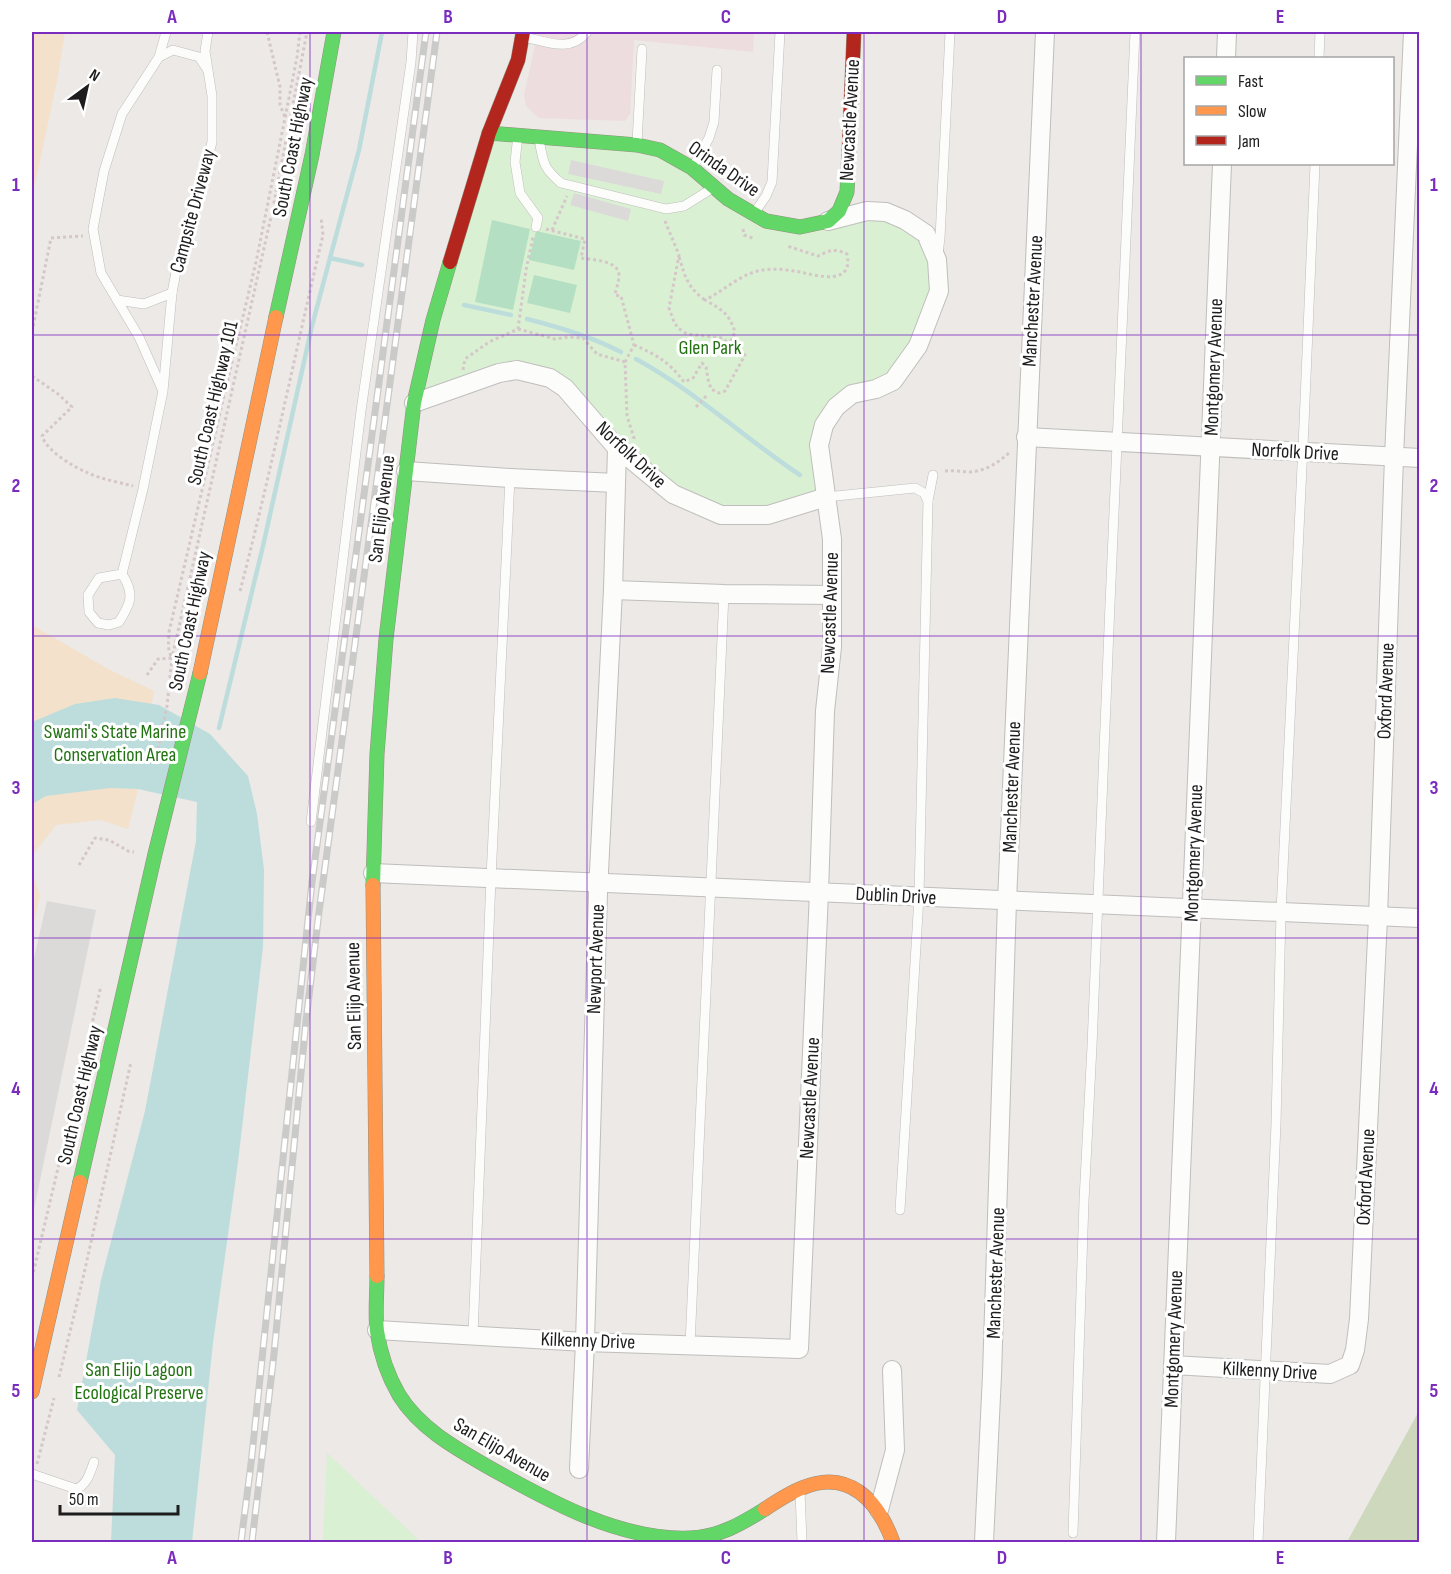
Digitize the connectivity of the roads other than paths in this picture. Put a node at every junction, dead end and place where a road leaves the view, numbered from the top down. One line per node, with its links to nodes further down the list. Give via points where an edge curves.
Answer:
1 (166, 32): 16 (lane)
2 (208, 32): 19 (lane, Campsite Driveway)
3 (333, 32): 75 (main road, South Coast Highway, via 310,166 189,716)
4 (413, 32): 54 (lane, via 361,411)
5 (587, 32): 14 (lane, via 568,45)
6 (780, 32): 29 (lane, via 771,182)
7 (854, 32): 30 (main road, Newcastle Avenue, via 847,192 839,211)
8 (950, 32): 32 (lane)
9 (1045, 32): 37 (street, Manchester Avenue)
10 (1135, 32): 38 (lane)
11 (1227, 32): 17 (street)
12 (1320, 32): 18 (lane)
13 (1413, 32): 42 (street, Oxford Avenue)
14 (522, 34): 21 (main road, San Elijo Avenue, via 518,60)
15 (642, 50): 24 (lane)
16 (159, 57): 19 (lane, via 173,50 199,57); 34 (lane, via 122,114 104,171 93,229 101,273)
17 (1226, 57)
18 (1318, 57)
19 (208, 70): 33 (lane, Campsite Driveway, via 212,142)
20 (717, 70): 27 (lane, via 714,122)
21 (489, 133): 22 (main road, Orinda Drive); 36 (main road, San Elijo Avenue, via 433,320)
22 (518, 135): 23 (main road, Orinda Drive); 31 (lane, via 515,162 520,193 538,218)
23 (539, 137): 24 (main road, Orinda Drive); 28 (lane, via 549,174 571,186 664,209 684,206)
24 (637, 145): 27 (main road, Orinda Drive, via 660,150)
25 (1222, 165): 39 (street, Montgomery Avenue)
26 (1315, 165): 41 (lane)
27 (692, 168): 28 (main road, Orinda Drive)
28 (715, 187): 29 (main road, Orinda Drive)
29 (754, 214): 30 (main road, Orinda Drive, via 765,221 800,227)
30 (828, 221): 32 (street, Newcastle Avenue, via 867,211 886,212 926,234)
31 (536, 226)
32 (937, 260): 48 (street, Newcastle Avenue, via 939,291 918,346 893,381 852,394 836,407 824,425 819,445)
33 (172, 293): 34 (lane, via 144,304); 35 (lane, Campsite Driveway)
34 (117, 300): 35 (lane)
35 (163, 391): 50 (lane, Campsite Driveway)
36 (414, 403): 40 (street, Norfolk Drive, via 517,370 550,378 566,388); 44 (main road, San Elijo Avenue)
37 (1026, 437): 38 (street, Norfolk Drive); 61 (street, Manchester Avenue)
38 (1116, 442): 39 (street, Norfolk Drive); 62 (lane)
39 (1211, 447): 41 (street, Norfolk Drive); 63 (street, Montgomery Avenue)
40 (622, 452): 47 (street, Newport Avenue); 48 (street, Norfolk Drive, via 673,494 721,515 768,515)
41 (1303, 452): 42 (street, Norfolk Drive); 64 (lane)
42 (1395, 457): 43 (street, Norfolk Drive); 65 (street, Oxford Avenue)
43 (1419, 458)
44 (406, 471): 46 (street); 55 (main road, San Elijo Avenue, via 384,662)
45 (933, 475): 49 (lane)
46 (510, 478): 47 (street); 56 (lane)
47 (616, 483): 51 (street, Newport Avenue)
48 (826, 497): 49 (lane, via 915,488); 53 (street, Newcastle Avenue, via 832,539)
49 (928, 501): 60 (lane)
50 (122, 574): 50 (lane, via 99,578 88,595 89,612 98,623 119,622 129,607 128,583)
51 (613, 590): 52 (street); 57 (street, Newport Avenue)
52 (724, 594): 53 (street); 58 (lane)
53 (832, 595): 59 (street, Newcastle Avenue)
54 (311, 822)
55 (373, 873): 56 (street, Dublin Drive); 68 (main road, San Elijo Avenue)
56 (490, 878): 57 (street, Dublin Drive); 69 (lane)
57 (598, 884): 58 (street, Dublin Drive); 70 (street, Newport Avenue)
58 (712, 888): 59 (street, Dublin Drive); 71 (lane)
59 (819, 892): 60 (street, Dublin Drive); 72 (street, Newcastle Avenue)
60 (919, 897): 61 (street, Dublin Drive); 67 (lane)
61 (1007, 901): 62 (street, Dublin Drive); 87 (street, Manchester Avenue)
62 (1098, 903): 63 (street, Dublin Drive); 84 (lane)
63 (1192, 908): 64 (street, Dublin Drive); 74 (street, Montgomery Avenue)
64 (1281, 912): 65 (street, Dublin Drive); 77 (lane)
65 (1378, 917): 66 (street, Dublin Drive); 73 (street, Oxford Avenue)
66 (1419, 918)
67 (900, 1210)
68 (377, 1330): 69 (street, Kilkenny Drive); 82 (main road, San Elijo Avenue, via 392,1384 431,1431 510,1480 567,1508 619,1527 683,1539 732,1529)
69 (473, 1335): 70 (street, Kilkenny Drive)
70 (585, 1342): 71 (street, Kilkenny Drive); 80 (street, Newport Avenue)
71 (690, 1345): 72 (street, Kilkenny Drive)
72 (799, 1349)
73 (1355, 1350): 77 (street, Kilkenny Drive, via 1350,1365 1330,1374)
74 (1173, 1365): 77 (street, Kilkenny Drive); 88 (street, Montgomery Avenue)
75 (34, 1370): 78 (main road, South Coast Highway)
76 (892, 1370): 83 (street, via 895,1450)
77 (1264, 1370): 89 (lane)
78 (32, 1392)
79 (94, 1462): 81 (lane, via 83,1487 76,1489)
80 (579, 1469)
81 (32, 1474)
82 (800, 1488): 83 (main road, San Elijo Avenue, via 831,1481 847,1485 863,1493); 85 (lane)
83 (879, 1510): 86 (main road, San Elijo Avenue)
84 (1073, 1533)
85 (801, 1542)
86 (893, 1542)
87 (984, 1542)
88 (1166, 1542)
89 (1258, 1542)

